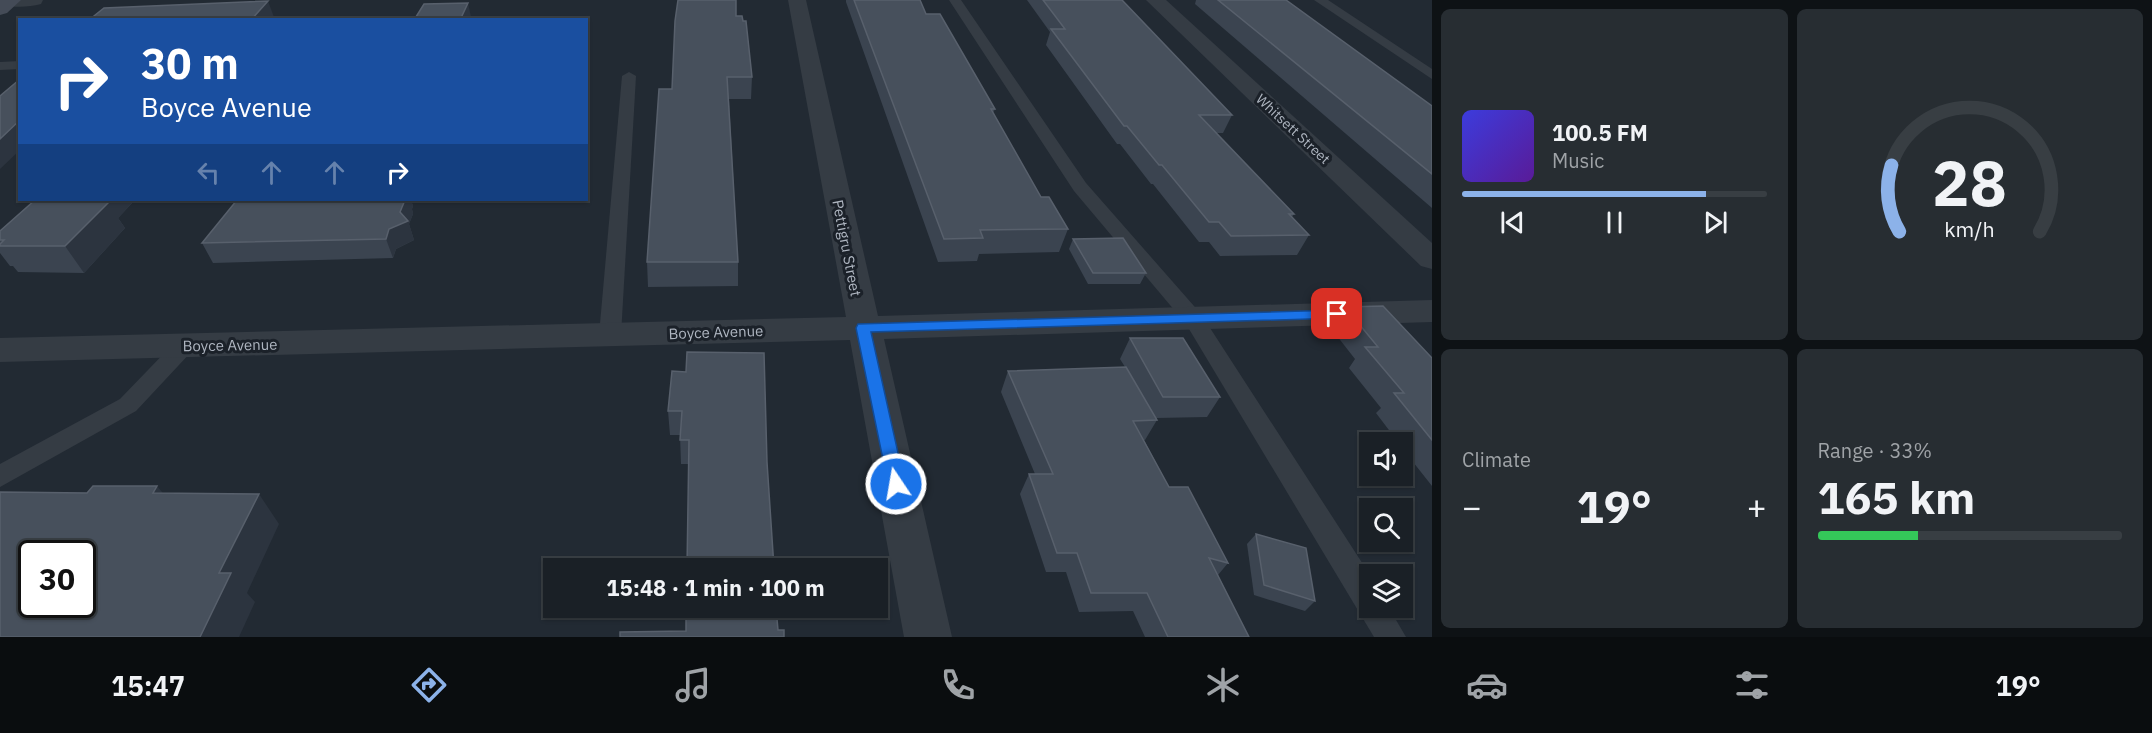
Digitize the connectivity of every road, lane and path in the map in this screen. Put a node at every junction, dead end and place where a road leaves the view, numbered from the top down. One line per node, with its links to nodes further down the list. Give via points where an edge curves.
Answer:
1 (12, 0): 2 (street); 7 (street)
2 (34, 0)
3 (797, 0): 15 (street, Pettigru Street)
4 (955, 0): 14 (lane, via 1080,187)
5 (1155, 0): 12 (street, Whitsett Street)
6 (1320, 0): 10 (lane)
7 (0, 9)
8 (18, 65): 9 (lane)
9 (0, 66)
10 (1432, 75)
11 (629, 76): 16 (lane)
12 (1432, 259)
13 (1432, 311): 14 (street, Boyce Avenue)
14 (1194, 319): 15 (street, Boyce Avenue); 20 (lane)
15 (863, 328): 16 (street, Boyce Avenue); 22 (street, Pettigru Street)
16 (610, 335): 17 (street, Boyce Avenue)
17 (184, 346): 18 (street, Boyce Avenue); 19 (lane, via 128,405)
18 (0, 350)
19 (0, 476)
20 (1359, 584)
21 (1379, 618): 23 (lane)
22 (928, 637)
23 (1391, 637)

